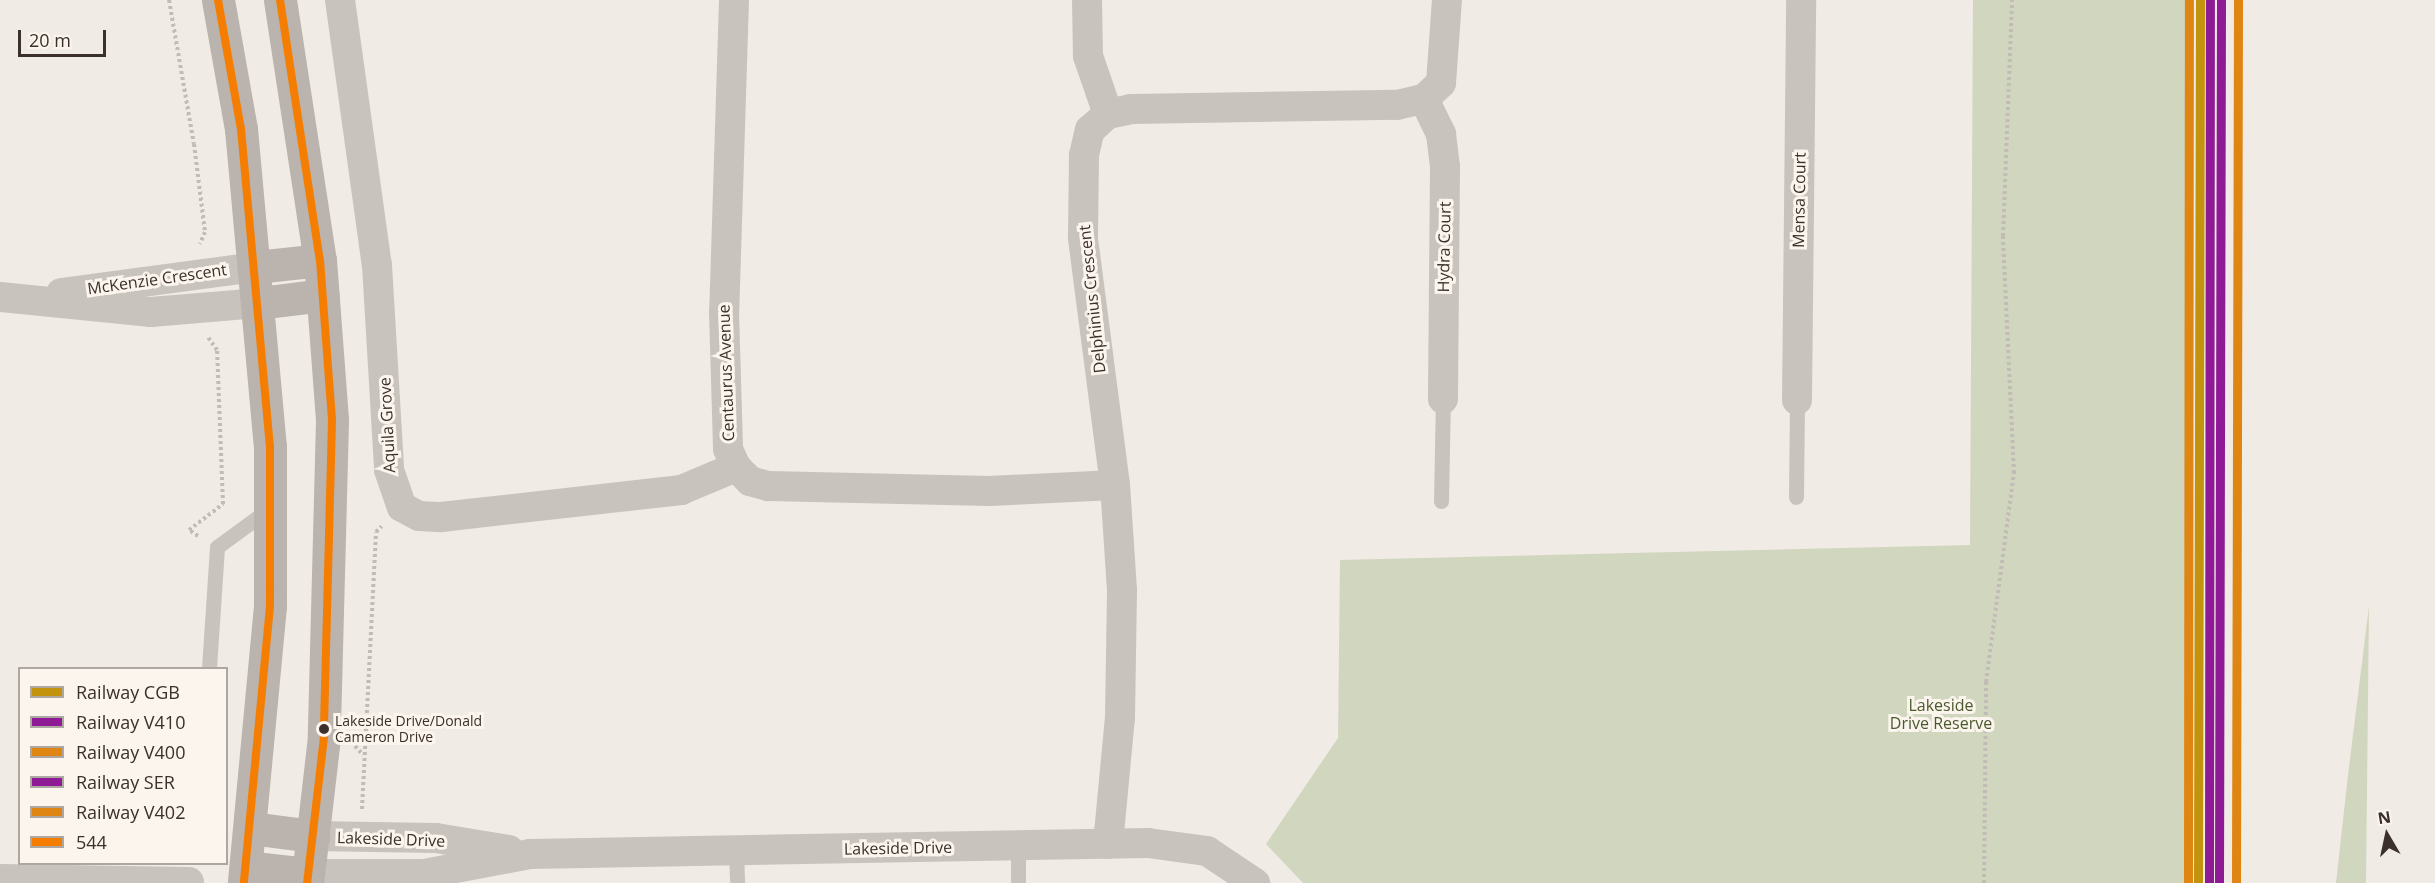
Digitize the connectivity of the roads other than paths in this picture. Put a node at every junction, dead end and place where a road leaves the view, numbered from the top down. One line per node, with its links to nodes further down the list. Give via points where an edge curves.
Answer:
1 (218, 0): 11 (street, via 241,129)
2 (280, 0): 10 (street)
3 (340, 0): 17 (street, Aquila Grove, via 377,265 389,470 402,507 419,516 441,517 681,490 702,486)
4 (734, 0): 17 (street, Centaurus Avenue, via 724,312 728,449)
5 (1088, 0): 9 (street, via 1088,56)
6 (1447, 0): 8 (street, via 1443,75)
7 (1802, 0): 16 (street, Mensa Court)
8 (1424, 99): 9 (street, via 1397,105); 15 (street, Hydra Court, via 1441,134 1445,168)
9 (1108, 114): 18 (street, Delphinius Crescent, via 1090,130 1084,155 1083,237)
10 (320, 260): 11 (street, McKenzie Crescent); 12 (street)
11 (256, 267): 13 (street, McKenzie Crescent, via 163,275); 14 (street)
12 (323, 295): 14 (street, McKenzie Crescent); 24 (street, via 332,421 331,577)
13 (14, 298): 14 (street, McKenzie Crescent, via 151,312)
14 (259, 303): 21 (street)
15 (1443, 399): 20 (lane)
16 (1797, 400): 19 (lane)
17 (735, 467): 18 (street, via 750,481 768,486 988,491)
18 (1115, 484): 25 (street, Delphinius Crescent, via 1120,706)
19 (1796, 497)
20 (1441, 501)
21 (270, 508): 22 (lane, via 217,547); 23 (street, via 270,606)
22 (209, 667)
23 (251, 828): 24 (street, Lakeside Drive); 30 (street)
24 (312, 836): 28 (street, Lakeside Drive, via 436,838); 31 (street)
25 (1108, 844): 26 (street, Lakeside Drive); 36 (street, Lakeside Drive, via 1177,844 1207,851)
26 (1018, 846): 27 (street, Lakeside Drive); 35 (lane)
27 (736, 850): 28 (street, Lakeside Drive, via 530,854); 34 (lane)
28 (479, 864): 31 (street, Lakeside Drive, via 424,874)
29 (191, 865): 33 (lane)
30 (245, 875): 31 (street, Lakeside Drive)
31 (308, 878)
32 (0, 879): 33 (street)
33 (189, 883)
34 (737, 883)
35 (1018, 883)
36 (1255, 883)

